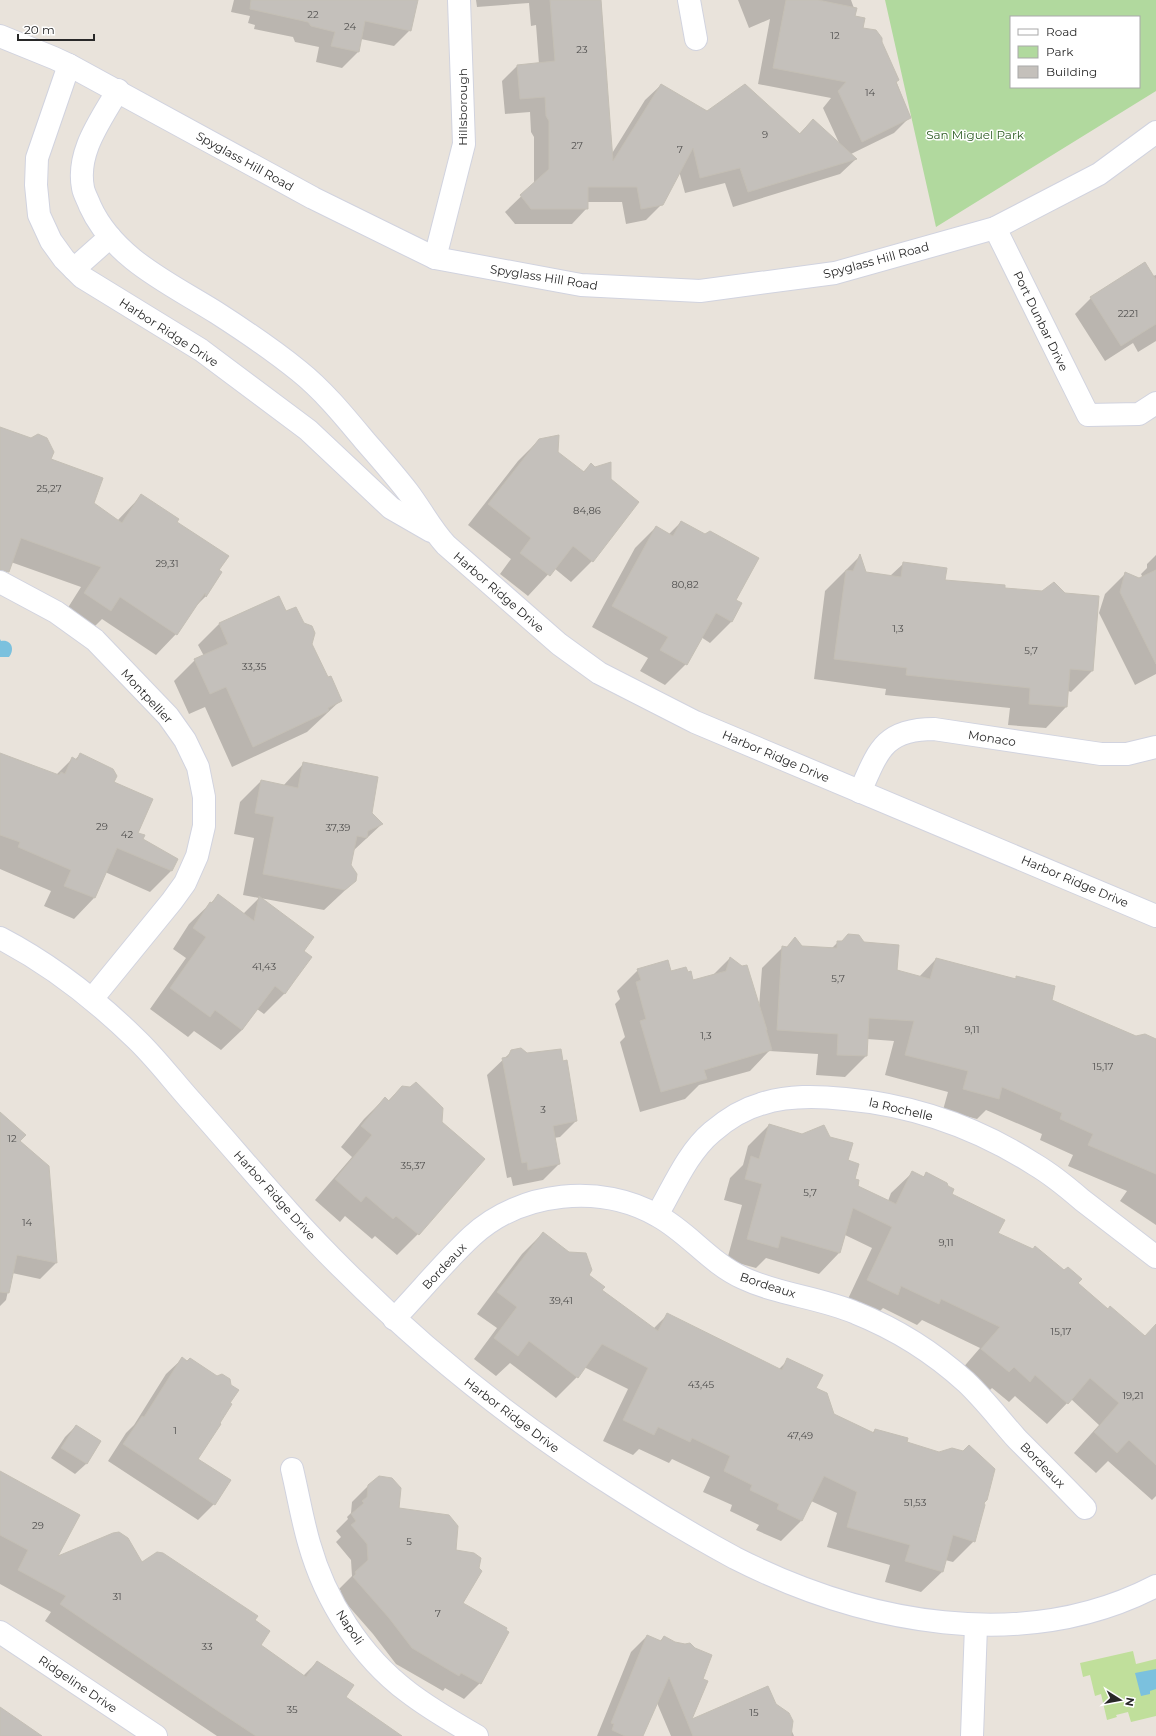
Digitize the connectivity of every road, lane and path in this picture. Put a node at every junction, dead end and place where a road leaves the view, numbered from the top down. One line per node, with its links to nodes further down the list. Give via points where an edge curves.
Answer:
1 (459, 0): 10 (street, Hillsborough, via 464,144)
2 (689, 0): 4 (street)
3 (0, 36): 5 (street, Spyglass Hill Road)
4 (696, 39)
5 (69, 65): 6 (street, Spyglass Hill Road); 11 (street, Harbor Ridge Drive, via 37,158 36,185 39,215 51,241)
6 (118, 90): 9 (street, Harbor Ridge Drive, via 84,153 82,171 83,189 95,215); 10 (street, Spyglass Hill Road, via 312,198)
7 (1156, 132): 8 (street, Spyglass Hill Road, via 1099,174)
8 (995, 228): 10 (street, Spyglass Hill Road, via 835,273 700,290 581,285); 12 (street, Port Dunbar Drive, via 1088,414 1139,414)
9 (110, 237): 11 (street); 13 (street, Harbor Ridge Drive, via 125,253 149,271 268,346 301,372 331,402 409,493)
10 (435, 258)
11 (74, 268): 13 (street, Harbor Ridge Drive, via 82,277 201,350 308,430 391,508)
12 (1156, 404)
13 (434, 532): 16 (street, Harbor Ridge Drive, via 558,644 599,673 695,722)
14 (0, 582): 19 (street, Montpellier, via 56,612 95,640 168,716 186,740 198,767 204,797 204,826 197,856 185,883)
15 (1156, 747): 16 (street, Monaco, via 1127,754 1101,754 934,729 916,729 901,733 886,743 876,755)
16 (860, 792): 17 (street, Harbor Ridge Drive)
17 (1156, 916)
18 (0, 938): 19 (street, Harbor Ridge Drive, via 20,948)
19 (92, 999): 22 (street, Harbor Ridge Drive, via 138,1041 316,1240)
20 (657, 1215): 21 (street, la Rochelle, via 692,1156 710,1133 734,1116 760,1104 789,1097 826,1097 870,1101 914,1110 956,1124 997,1142 1035,1164); 22 (street, Bordeaux, via 615,1199 582,1195 548,1198 516,1208 473,1235); 24 (street, Bordeaux, via 676,1227 714,1261 742,1278 855,1312 921,1347 966,1382)
21 (1156, 1257)
22 (394, 1319): 26 (street, Harbor Ridge Drive, via 457,1374 581,1466 735,1558 798,1586 864,1607 931,1622)
23 (292, 1469): 29 (street, Napoli, via 309,1544 324,1586 346,1625 373,1660 406,1691 443,1717)
24 (1085, 1508)
25 (1156, 1586): 26 (street, Harbor Ridge Drive, via 1107,1607 1069,1618 1030,1624)
26 (976, 1626): 30 (street)
27 (0, 1632): 28 (street, Ridgeline Drive)
28 (156, 1736)
29 (477, 1736)
30 (972, 1736)

